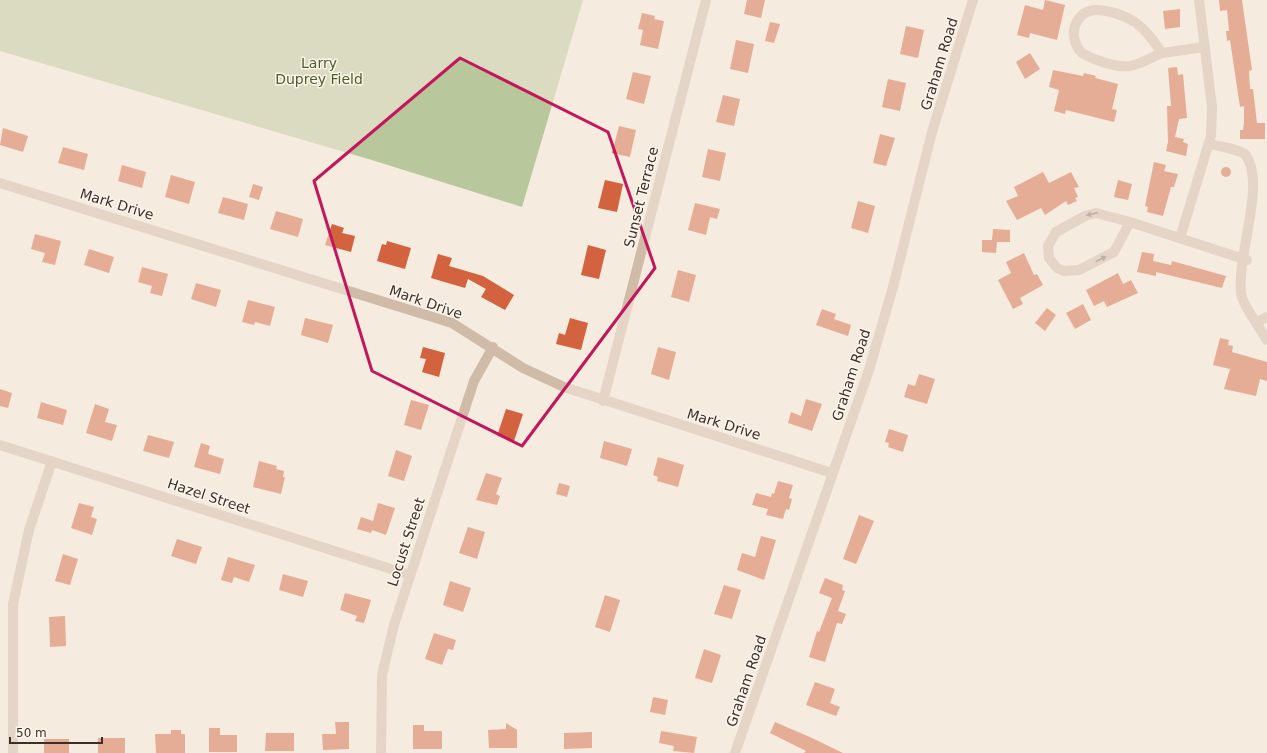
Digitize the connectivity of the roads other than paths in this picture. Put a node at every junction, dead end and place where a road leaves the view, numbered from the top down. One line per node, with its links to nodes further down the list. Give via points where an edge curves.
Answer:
1 (706, 0): 17 (street, Sunset Terrace)
2 (973, 0): 20 (street, Graham Road, via 932,132 869,370)
3 (1199, 0): 4 (street)
4 (1205, 48): 5 (street); 6 (street, via 1212,108)
5 (1162, 53): 5 (street, via 1142,28 1129,19 1104,11 1092,11 1081,16 1074,26 1073,38 1082,53 1116,65 1135,65)
6 (1210, 144): 7 (street, via 1245,154 1257,164); 11 (street)
7 (1264, 176)
8 (0, 183): 16 (street, Mark Drive, via 452,323)
9 (1260, 217): 12 (street)
10 (1130, 222): 10 (street, one-way to 10, via 1101,213 1090,214 1052,236 1048,246 1049,258 1057,268 1064,271 1080,270 1114,252); 11 (street)
11 (1180, 238): 12 (street)
12 (1247, 260): 14 (street, via 1241,282 1241,294)
13 (1267, 317): 14 (street)
14 (1256, 323): 15 (street)
15 (1267, 340)
16 (493, 347): 17 (street, Mark Drive, via 524,368 564,387); 21 (street, Locust Street, via 474,381)
17 (603, 401): 20 (street, Mark Drive)
18 (0, 445): 19 (street, Hazel Street)
19 (52, 461): 21 (street, Hazel Street); 22 (street, via 29,530 13,604)
20 (832, 473): 24 (street, Graham Road)
21 (410, 575): 23 (street, Locust Street, via 382,675)
22 (13, 753)
23 (381, 753)
24 (735, 753)

